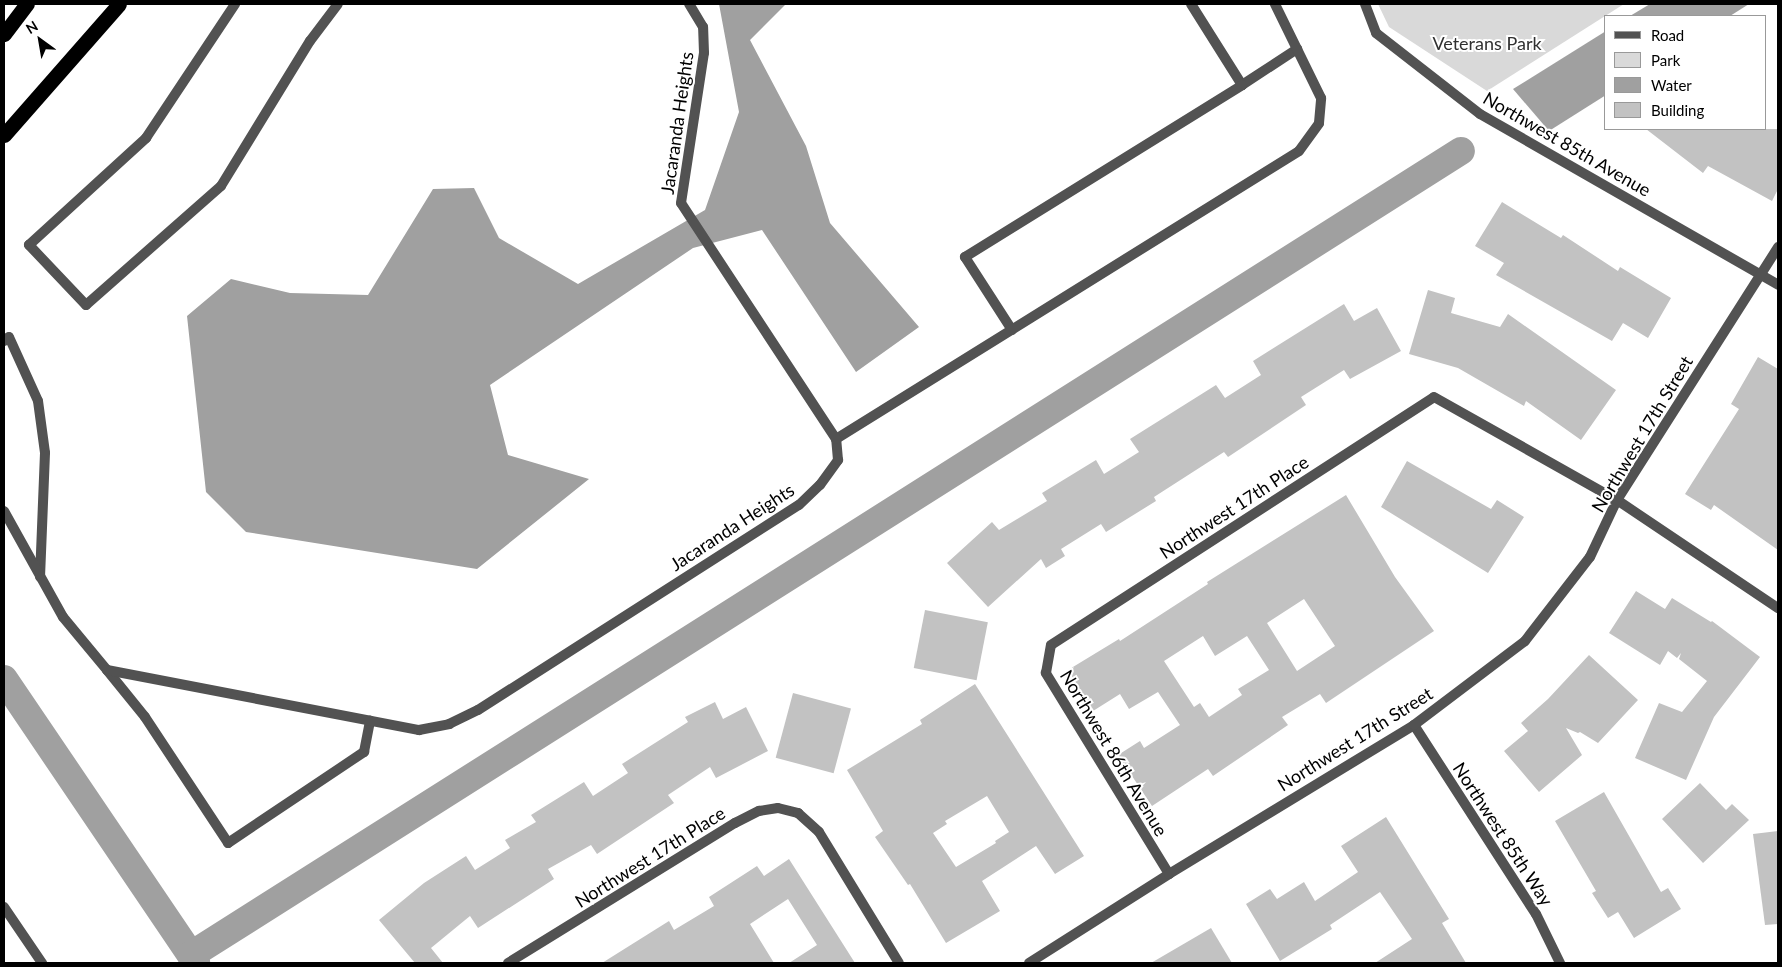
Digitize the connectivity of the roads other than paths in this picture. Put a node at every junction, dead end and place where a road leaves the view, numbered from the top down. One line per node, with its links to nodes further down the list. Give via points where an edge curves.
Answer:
1 (27, 4): 9 (highway)
2 (119, 4): 12 (highway)
3 (235, 4): 4 (street, via 146,138 29,245 86,305 221,186 310,41)
4 (338, 4)
5 (689, 4): 18 (street, Jacaranda Heights, via 703,27 704,53 681,203)
6 (1191, 4): 11 (street)
7 (1275, 4): 10 (street)
8 (1365, 4): 14 (street, Northwest 85th Avenue, via 1376,32 1480,114)
9 (4, 34)
10 (1297, 49): 11 (street); 16 (street, via 1321,98 1319,123 1299,151)
11 (1242, 84): 16 (street, via 965,257)
12 (4, 135)
13 (1778, 247): 14 (street, Northwest 17th Street)
14 (1760, 274): 15 (street, Northwest 85th Avenue); 19 (street, Northwest 17th Street)
15 (1778, 285)
16 (1012, 330): 18 (street)
17 (6, 339): 21 (street, via 38,401 45,454)
18 (836, 439): 25 (street, Jacaranda Heights, via 838,460 820,486 799,505 478,710 449,724 419,730)
19 (1617, 500): 22 (street); 23 (street, Northwest 17th Place, via 1434,397); 26 (street, Northwest 17th Street, via 1590,557 1525,641)
20 (4, 511): 21 (street)
21 (40, 577): 24 (street, via 62,617)
22 (1778, 608)
23 (1051, 644): 27 (street, Northwest 86th Avenue, via 1046,673)
24 (107, 670): 25 (street, Jacaranda Heights); 25 (street, via 145,717 228,843 364,752)
25 (370, 721)
26 (1414, 726): 27 (street, Northwest 17th Street); 35 (street, Northwest 85th Way, via 1536,914)
27 (1169, 874): 29 (street, Northwest 17th Street)
28 (4, 907): 30 (street)
29 (1044, 954): 33 (street, Northwest 17th Street); 34 (street)
30 (42, 963)
31 (508, 963): 32 (street, Northwest 17th Place, via 748,816 778,808 798,813 814,825)
32 (900, 963)
33 (1030, 963)
34 (1050, 963)
35 (1560, 963)

